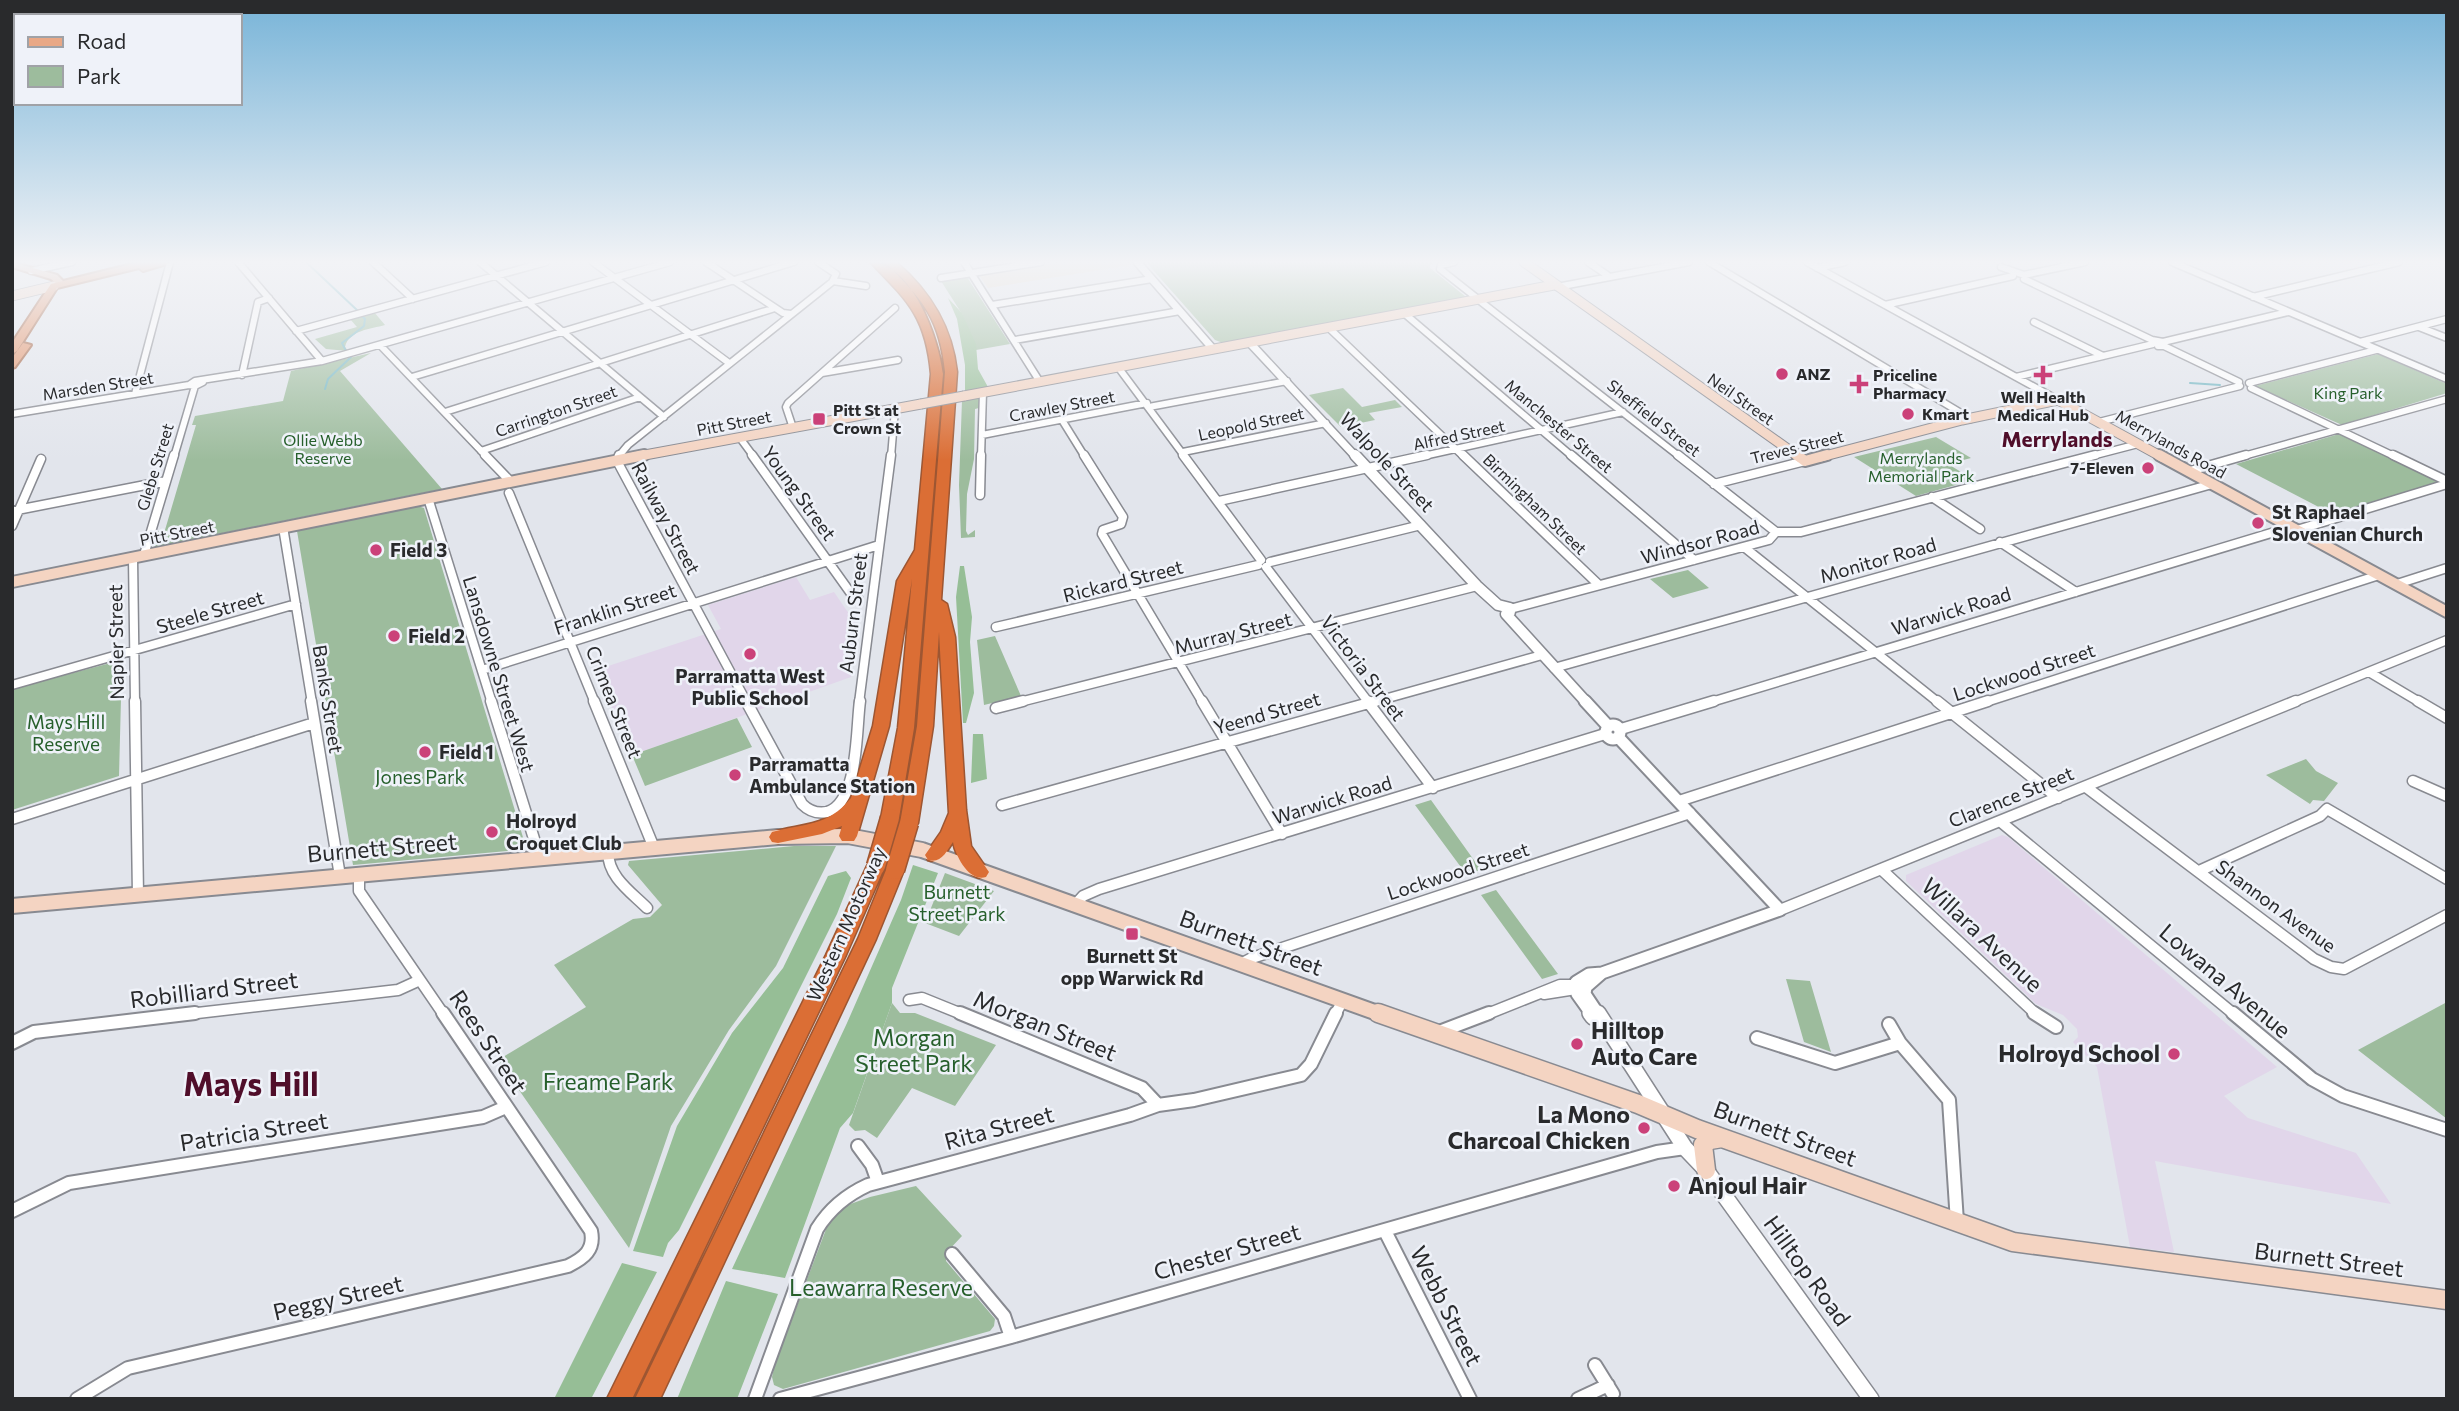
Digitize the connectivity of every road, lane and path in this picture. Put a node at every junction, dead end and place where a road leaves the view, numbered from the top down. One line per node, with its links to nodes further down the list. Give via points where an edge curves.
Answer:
1 (29, 328): 44 (highway)
2 (34, 328): 53 (highway)
3 (153, 328): 66 (street)
4 (252, 328): 56 (street)
5 (293, 328): 32 (street)
6 (308, 328): 32 (street)
7 (440, 328): 41 (street)
8 (558, 328): 33 (street)
9 (577, 328): 33 (street)
10 (680, 328): 34 (street)
11 (713, 328): 34 (street)
12 (773, 328): 51 (street, Railway Street)
13 (873, 328): 55 (street)
14 (928, 328): 111 (highway, Western Motorway, via 935,350 936,382)
15 (942, 328): 124 (highway, Western Motorway, via 951,385)
16 (1007, 328): 36 (street)
17 (1084, 328): 36 (street)
18 (1195, 328): 42 (street)
19 (1329, 328): 39 (main road, Pitt Street); 86 (street, Birmingham Street)
20 (1421, 328): 82 (street, Manchester Street)
21 (1515, 328): 73 (street, Sheffield Street)
22 (1616, 328): 91 (main road, Neil Street)
23 (1821, 328): 76 (street)
24 (1824, 328): 76 (street)
25 (1927, 328): 58 (street, Merrylands Road)
26 (2046, 328): 48 (street)
27 (2123, 328): 37 (street)
28 (2226, 328): 40 (street)
29 (2326, 328): 38 (street)
30 (2415, 328): 38 (street)
31 (2420, 328): 35 (street)
32 (296, 331): 45 (street)
33 (563, 332): 52 (street); 57 (street)
34 (690, 335): 51 (street); 52 (street)
35 (2447, 338)
36 (1015, 340): 61 (street)
37 (2152, 342): 40 (street); 48 (street)
38 (2359, 342): 43 (street)
39 (1250, 343): 42 (main road, Pitt Street); 60 (street, Walpole Street)
40 (2163, 344): 62 (street)
41 (380, 345): 46 (street); 47 (street, Crimea Street)
42 (1213, 349): 54 (main road, Pitt Street)
43 (2377, 350): 59 (street); 63 (street)
44 (12, 351)
45 (315, 353): 46 (street); 50 (street)
46 (352, 353): 47 (street); 50 (street)
47 (390, 355): 57 (street, Crimea Street)
48 (2103, 356): 58 (street)
49 (898, 360): 55 (street)
50 (322, 361): 56 (street)
51 (729, 363): 75 (street, Railway Street)
52 (601, 364): 67 (street); 72 (street)
53 (12, 365)
54 (1118, 367): 61 (main road, Pitt Street); 70 (street, Victoria Street)
55 (822, 373): 80 (street, via 786,405)
56 (242, 376): 64 (street, Marsden Street)
57 (412, 377): 72 (street, Crimea Street)
58 (2016, 377): 69 (street, Merrylands Road)
59 (2447, 379)
60 (1287, 381): 70 (street, Crawley Street); 79 (street, Walpole Street)
61 (1040, 382): 65 (main road, Pitt Street)
62 (2240, 384): 63 (street); 78 (street)
63 (2250, 385): 81 (street)
64 (192, 386): 66 (street, Marsden Street); 94 (street, Glebe Street)
65 (983, 392): 71 (main road, Pitt Street, bridge); 83 (street)
66 (135, 394): 74 (street, Marsden Street)
67 (640, 397): 75 (street); 87 (street, Carrington Street)
68 (2447, 399): 81 (street)
69 (2058, 400): 76 (main road, Treves Street); 78 (main road, Merrylands Road)
70 (1148, 405): 77 (street, Crawley Street); 88 (street, Victoria Street)
71 (895, 409): 80 (main road, Pitt Street); 112 (street, Auburn Street)
72 (446, 412): 87 (street, Crimea Street)
73 (1623, 412): 82 (street, Alfred Street); 96 (street, Sheffield Street)
74 (12, 414)
75 (664, 417): 90 (street, Railway Street, via 622,451)
76 (1975, 419): 91 (main road, Treves Street, via 1957,428)
77 (1062, 420): 83 (street, Crawley Street); 126 (street, via 1123,519 1102,531)
78 (2099, 422): 85 (main road, Merrylands Road)
79 (1326, 423): 88 (street, Leopold Street); 92 (street, Walpole Street)
80 (793, 428): 84 (main road, Pitt Street)
81 (2339, 429): 93 (street); 95 (street)
82 (1543, 430): 86 (street, Alfred Street); 116 (street, Manchester Street)
83 (982, 435): 99 (street)
84 (740, 438): 90 (main road, Pitt Street); 115 (street, Young Street)
85 (2138, 443): 93 (main road, Merrylands Road); 101 (street, Windsor Road)
86 (1458, 449): 92 (street, Alfred Street); 122 (street, Birmingham Street)
87 (481, 451): 98 (street, Crimea Street)
88 (1182, 452): 102 (street, Victoria Street)
89 (41, 459): 103 (street)
90 (617, 461): 98 (main road, Pitt Street); 129 (street, Railway Street)
91 (1805, 461): 96 (street, Treves Street)
92 (1368, 469): 102 (street, Alfred Street); 104 (street, Walpole Street)
93 (2190, 471): 97 (main road, Merrylands Road)
94 (166, 481): 103 (street); 114 (street, Glebe Street)
95 (2447, 482): 108 (street, Warwick Road)
96 (1714, 484): 109 (street, Sheffield Street)
97 (2212, 484): 108 (main road, Merrylands Road); 110 (street, Monitor Road)
98 (510, 487): 100 (main road, Pitt Street); 136 (street, Crimea Street)
99 (979, 495)
100 (428, 498): 106 (main road, Pitt Street); 142 (street, Lansdowne Street West)
101 (1932, 498): 107 (street); 109 (street, Windsor Road, via 1801,532)
102 (1219, 501): 117 (street, Victoria Street)
103 (16, 510): 105 (street)
104 (1421, 525): 117 (street, Rickard Street); 123 (street, Walpole Street)
105 (12, 526)
106 (283, 527): 114 (main road, Pitt Street); 130 (street, Banks Street)
107 (1980, 529)
108 (2294, 529): 119 (main road, Merrylands Road); 125 (street, Warwick Road)
109 (1776, 532): 113 (street, Windsor Road, via 1773,539)
110 (2000, 542): 125 (street); 128 (street, Monitor Road)
111 (922, 544): 155 (highway, via 904,581 881,726); 174 (highway, Western Motorway, bridge, via 906,728)
112 (879, 545): 115 (street, Franklin Street); 163 (street, Auburn Street, via 848,785 842,802)
113 (1744, 547): 116 (street, Windsor Road); 128 (street)
114 (139, 556): 120 (main road, Pitt Street); 137 (street, Napier Street)
115 (827, 560): 127 (street, Young Street); 129 (street, Franklin Street)
116 (1694, 560): 122 (street, Windsor Road)
117 (1264, 564): 126 (street, Rickard Street); 134 (street, Victoria Street)
118 (2447, 568): 121 (street)
119 (2379, 575): 121 (main road, Merrylands Road); 147 (street, Lockwood Street)
120 (12, 582)
121 (2397, 584): 132 (main road, Merrylands Road)
122 (1599, 585): 131 (street, Windsor Road)
123 (1478, 586): 131 (street, Walpole Street, via 1498,605 1496,612); 134 (street, Murray Street)
124 (936, 588): 162 (highway, via 948,637); 174 (highway, Western Motorway, bridge, via 923,751 909,823)
125 (2076, 592): 138 (street, Warwick Road)
126 (1137, 594): 133 (street, Rickard Street); 140 (street)
127 (858, 597)
128 (1806, 597): 138 (street); 141 (street, Monitor Road)
129 (692, 603): 136 (street, Franklin Street); 163 (street, Railway Street, via 804,807)
130 (296, 604): 137 (street, Steele Street); 149 (street, Banks Street)
131 (1508, 611): 139 (street)
132 (2447, 612)
133 (996, 627)
134 (1314, 628): 140 (street, Murray Street); 145 (street, Victoria Street)
135 (2447, 640): 143 (street, Clarence Street)
136 (571, 641): 142 (street, Franklin Street); 170 (street, Crimea Street)
137 (133, 650): 144 (street, Steele Street); 153 (street, Napier Street)
138 (1875, 652): 147 (street); 151 (street, Warwick Road)
139 (1542, 655): 141 (street); 145 (street, Yeend Street)
140 (1179, 663): 146 (street, Murray Street); 152 (street)
141 (1554, 668): 150 (street)
142 (482, 670): 173 (street, Lansdowne Street West)
143 (2369, 671): 148 (street); 156 (street, Clarence Street)
144 (12, 685)
145 (1369, 703): 152 (street, Yeend Street); 157 (street, Victoria Street)
146 (996, 708)
147 (1952, 714): 159 (street); 160 (street, Lockwood Street)
148 (2447, 718)
149 (314, 723): 153 (street); 179 (street, Banks Street)
150 (1607, 730): 151 (street); 157 (street, Warwick Road)
151 (1619, 733): 160 (street)
152 (1227, 743): 161 (street, Yeend Street); 167 (street)
153 (136, 779): 165 (street); 181 (street, Napier Street)
154 (2413, 781): 158 (street)
155 (865, 785): 168 (highway); 169 (highway, via 853,810 841,820)
156 (2086, 787): 159 (street, Clarence Street); 176 (street, Shannon Avenue)
157 (1433, 788): 167 (street, Warwick Road)
158 (2447, 796)
159 (2058, 799): 166 (street, Clarence Street)
160 (1679, 801): 164 (street)
161 (1002, 805)
162 (957, 810): 172 (highway, via 949,834); 177 (highway, via 962,846)
163 (827, 812)
164 (1690, 813): 185 (street); 187 (street, Lockwood Street)
165 (12, 819)
166 (2001, 822): 175 (street, Clarence Street); 201 (street, Lowana Avenue, via 2312,1079 2343,1096)
167 (1282, 834): 183 (street, Warwick Road, via 1093,891)
168 (848, 836): 169 (main road, Burnett Street); 172 (main road, Burnett Street)
169 (778, 837): 170 (main road, Burnett Street)
170 (654, 848): 171 (main road, Burnett Street)
171 (608, 852): 173 (main road, Burnett Street); 184 (street, via 611,869)
172 (934, 855): 177 (main road, Burnett Street)
173 (540, 858): 178 (main road, Burnett Street)
174 (886, 868): 216 (highway, Western Motorway, via 836,955); 217 (highway, Western Motorway, via 867,939)
175 (1882, 870): 185 (street, Clarence Street); 193 (street, Willara Avenue, via 2033,1013)
176 (2199, 871): 180 (street, Shannon Avenue, via 2327,809); 186 (street, Shannon Avenue, via 2314,959 2331,967 2344,969)
177 (980, 872): 183 (main road, Burnett Street)
178 (359, 875): 179 (main road, Burnett Street); 188 (street, Rees Street, via 359,891)
179 (340, 876): 181 (main road, Burnett Street)
180 (2447, 879)
181 (138, 895): 182 (main road, Burnett Street)
182 (12, 906)
183 (1074, 906): 187 (main road, Burnett Street)
184 (647, 908)
185 (1780, 910): 189 (street, Clarence Street, via 1602,974)
186 (2447, 915)
187 (1239, 965): 191 (main road, Burnett Street)
188 (420, 979): 196 (street, Robilliard Street, via 398,990 34,1032); 199 (street, Rees Street)
189 (1581, 986): 194 (street, Clarence Street, via 1542,994); 200 (street, Hilltop Road, via 1576,998 1616,1044)
190 (909, 1000): 198 (street, Morgan Street, via 922,998 1142,1088)
191 (1342, 1002): 194 (main road, Burnett Street); 198 (street, Rita Street, via 1304,1073)
192 (1889, 1024): 197 (street)
193 (2056, 1027)
194 (1434, 1034): 200 (main road, Burnett Street)
195 (1757, 1038): 197 (street, via 1835,1063)
196 (12, 1043)
197 (1900, 1043): 208 (street, via 1949,1100)
198 (1158, 1105): 206 (street, Rita Street)
199 (506, 1107): 207 (street, Patricia Street, via 483,1117 69,1183); 209 (street, Rees Street)
200 (1666, 1116): 202 (main road, Burnett Street); 204 (street, Hilltop Road); 205 (street, Hilltop Road)
201 (2447, 1130)
202 (1722, 1138): 205 (main road, via 1703,1145); 208 (main road, Burnett Street)
203 (858, 1146): 206 (street)
204 (1685, 1148): 205 (street, Hilltop Road); 210 (street, Chester Street, via 1657,1152)
205 (1706, 1170): 222 (street, Hilltop Road)
206 (878, 1182): 218 (street, Rita Street, via 845,1196 822,1220)
207 (12, 1211)
208 (1957, 1222): 212 (main road, Burnett Street, via 2013,1242 2063,1251)
209 (591, 1231): 215 (street, Peggy Street, via 592,1249 583,1260 568,1266 128,1368)
210 (1385, 1231): 213 (street, Chester Street); 220 (street, Webb Street)
211 (952, 1254): 213 (street, via 1004,1316)
212 (2447, 1300)
213 (1011, 1337): 219 (street, Chester Street)
214 (1595, 1365): 221 (street, via 1611,1390)
215 (78, 1399)
216 (619, 1399)
217 (647, 1399)
218 (756, 1399)
219 (780, 1399)
220 (1470, 1399)
221 (1578, 1399)
222 (1871, 1399)

